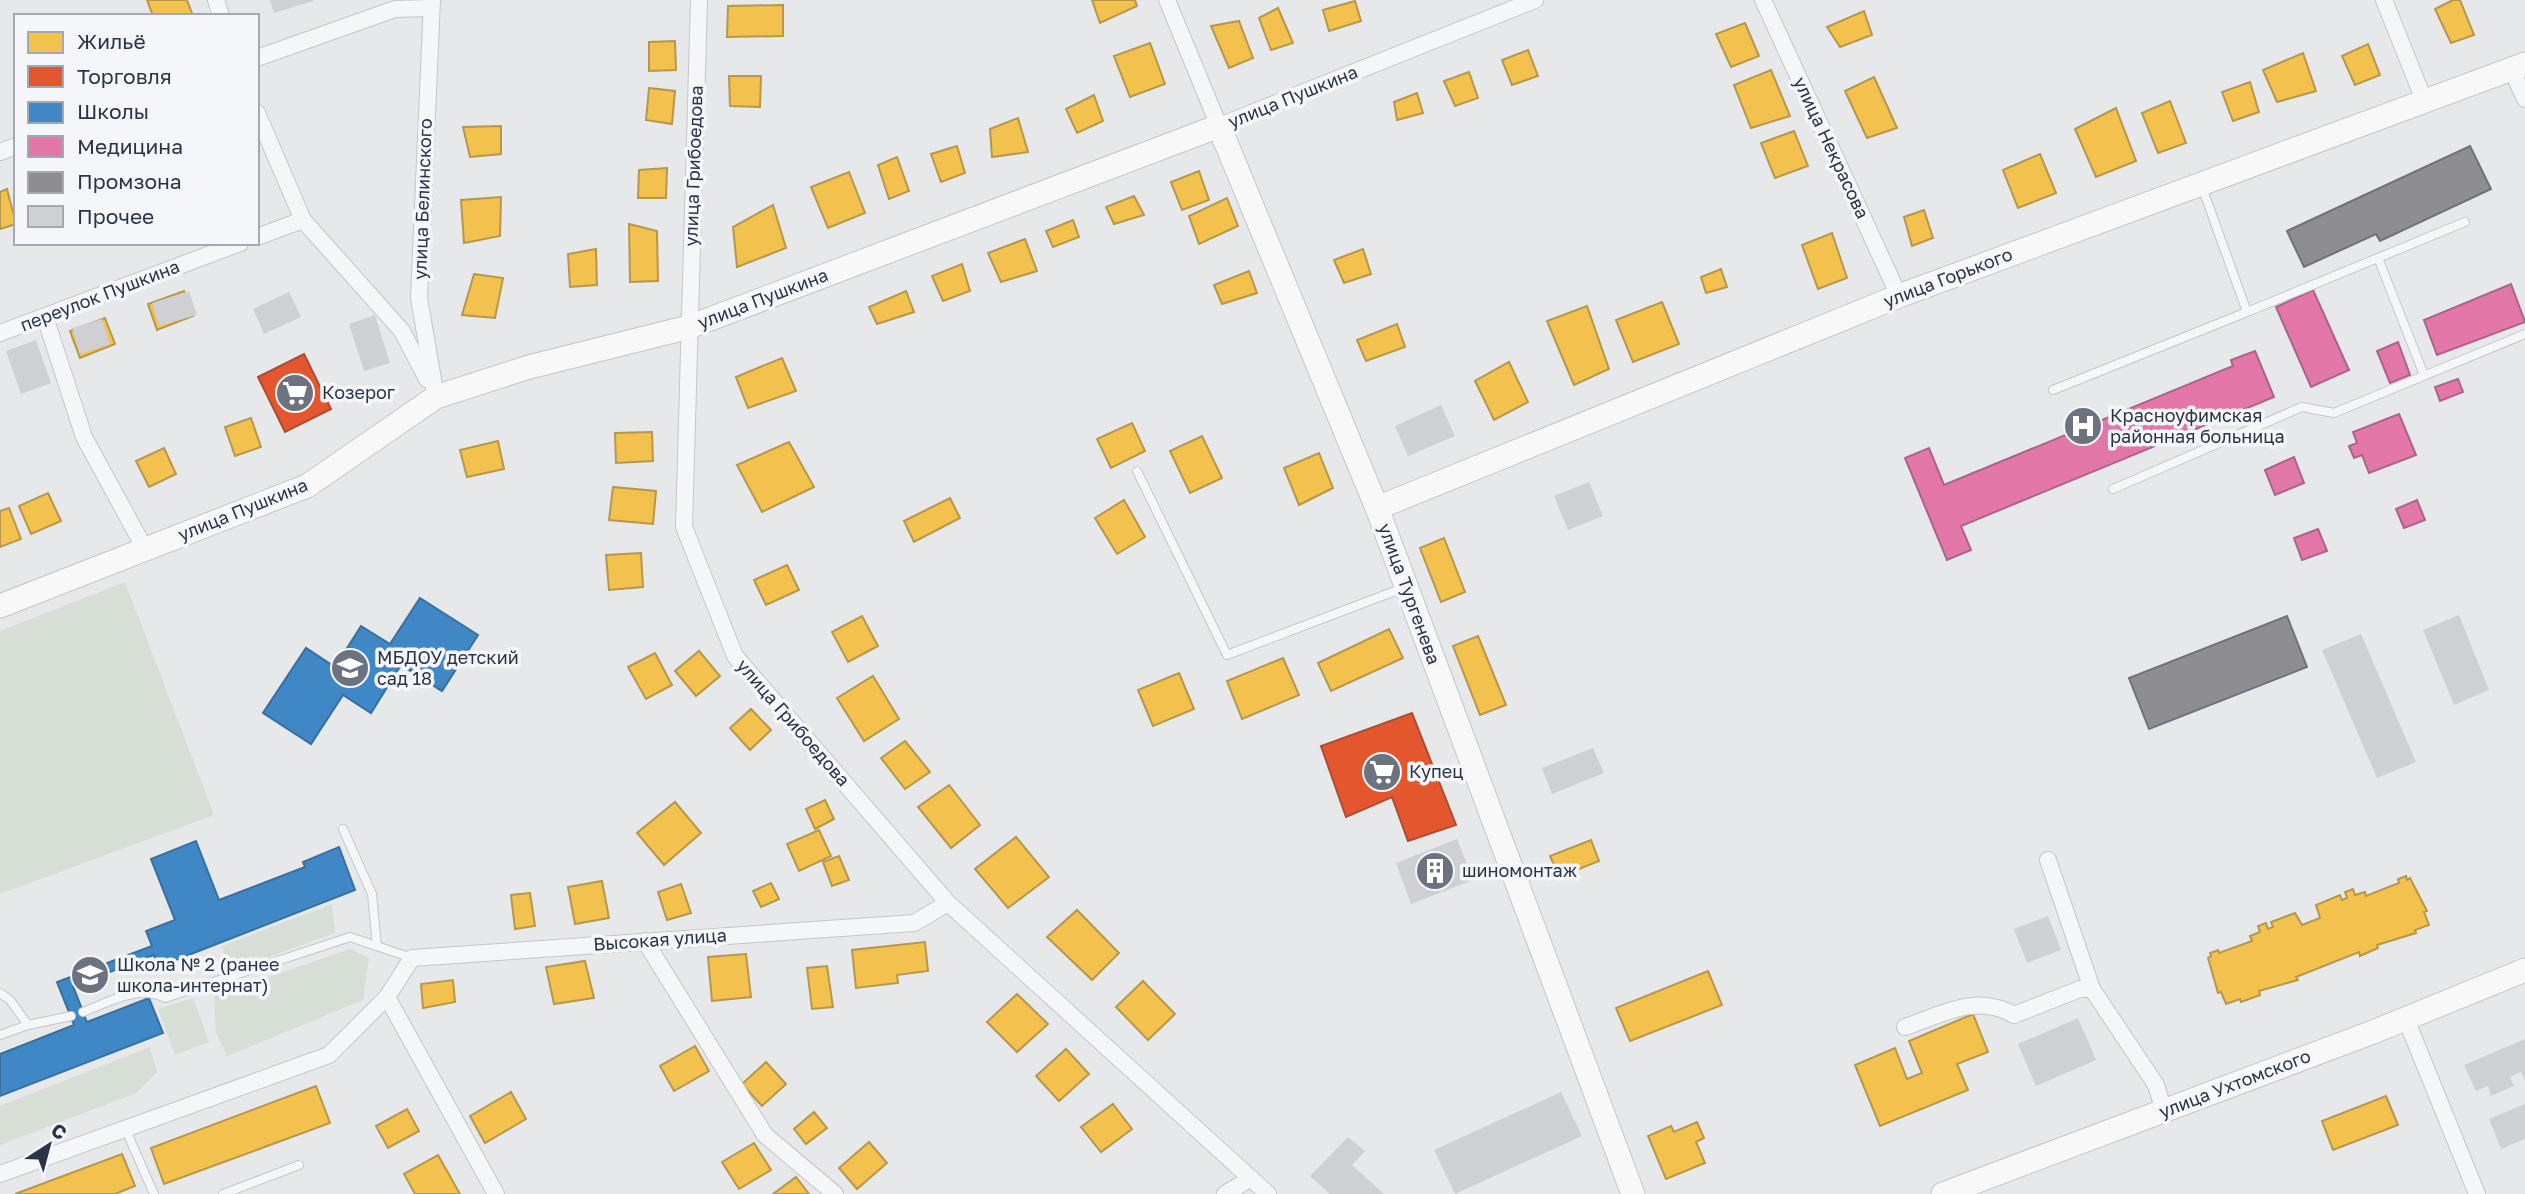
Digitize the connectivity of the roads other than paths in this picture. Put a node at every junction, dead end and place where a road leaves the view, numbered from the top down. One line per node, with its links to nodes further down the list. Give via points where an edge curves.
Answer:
1 (699, 0): 22 (street, улица Грибоедова)
2 (1167, 0): 12 (street, улица Тургенева)
3 (1535, 0): 12 (street, улица Пушкина)
4 (1763, 0): 19 (street, улица Некрасова)
5 (2384, 0): 10 (street)
6 (431, 4): 7 (street, via 395,9); 27 (street, улица Белинского, via 419,298)
7 (259, 57)
8 (2519, 67): 9 (street); 10 (street, улица Горького)
9 (2525, 99)
10 (2424, 100): 13 (street, улица Горького)
11 (259, 118): 14 (street)
12 (1219, 126): 22 (street, улица Пушкина); 30 (street, улица Тургенева)
13 (2200, 184): 19 (street, улица Горького); 20 (lane)
14 (303, 220): 16 (street); 27 (street, via 402,331)
15 (2465, 222): 18 (lane)
16 (259, 236)
17 (235, 245): 21 (street, переулок Пушкина)
18 (2378, 258): 20 (lane); 25 (lane)
19 (1899, 296): 30 (street, улица Горького)
20 (2247, 312): 26 (lane)
21 (45, 317): 23 (street, переулок Пушкина); 31 (street, via 84,437)
22 (689, 327): 27 (street, улица Пушкина, via 528,367); 36 (street, улица Грибоедова, via 684,527 735,656)
23 (0, 333)
24 (2525, 334): 25 (lane)
25 (2424, 375): 29 (lane, via 2334,413 2302,407)
26 (2053, 390)
27 (436, 397): 31 (street, улица Пушкина, via 307,486)
28 (1137, 471): 32 (lane, via 1227,655)
29 (2113, 489)
30 (1377, 508): 32 (street, улица Тургенева)
31 (145, 549): 33 (street, улица Пушкина)
32 (1406, 587): 61 (street, улица Тургенева)
33 (0, 606)
34 (343, 829): 38 (lane, via 372,894)
35 (2048, 860): 41 (street)
36 (948, 903): 37 (street, Высокая улица, via 914,923); 54 (street, улица Грибоедова)
37 (645, 941): 39 (street, Высокая улица); 58 (street, via 765,1135)
38 (377, 946): 39 (lane); 44 (lane, via 350,937 201,989 165,998 152,991 134,993)
39 (412, 958): 43 (street)
40 (2525, 970): 46 (street, улица Ухтомского)
41 (2092, 989): 48 (street, via 2014,1015 1996,1004 1969,1005); 50 (street, via 2156,1085)
42 (0, 993): 47 (lane)
43 (387, 997): 51 (street, via 329,1055); 57 (street)
44 (83, 1012)
45 (71, 1016): 47 (lane)
46 (2406, 1019): 50 (street, улица Ухтомского); 63 (street)
47 (28, 1025): 49 (lane)
48 (1905, 1027)
49 (0, 1035)
50 (2164, 1111): 62 (street, улица Ухтомского)
51 (125, 1128): 53 (street); 55 (lane)
52 (299, 1165): 56 (lane)
53 (0, 1174)
54 (1251, 1178): 59 (street); 60 (street, улица Грибоедова)
55 (154, 1194)
56 (223, 1194)
57 (496, 1194)
58 (835, 1194)
59 (1225, 1194)
60 (1268, 1194)
61 (1633, 1194)
62 (1943, 1194)
63 (2477, 1194)

